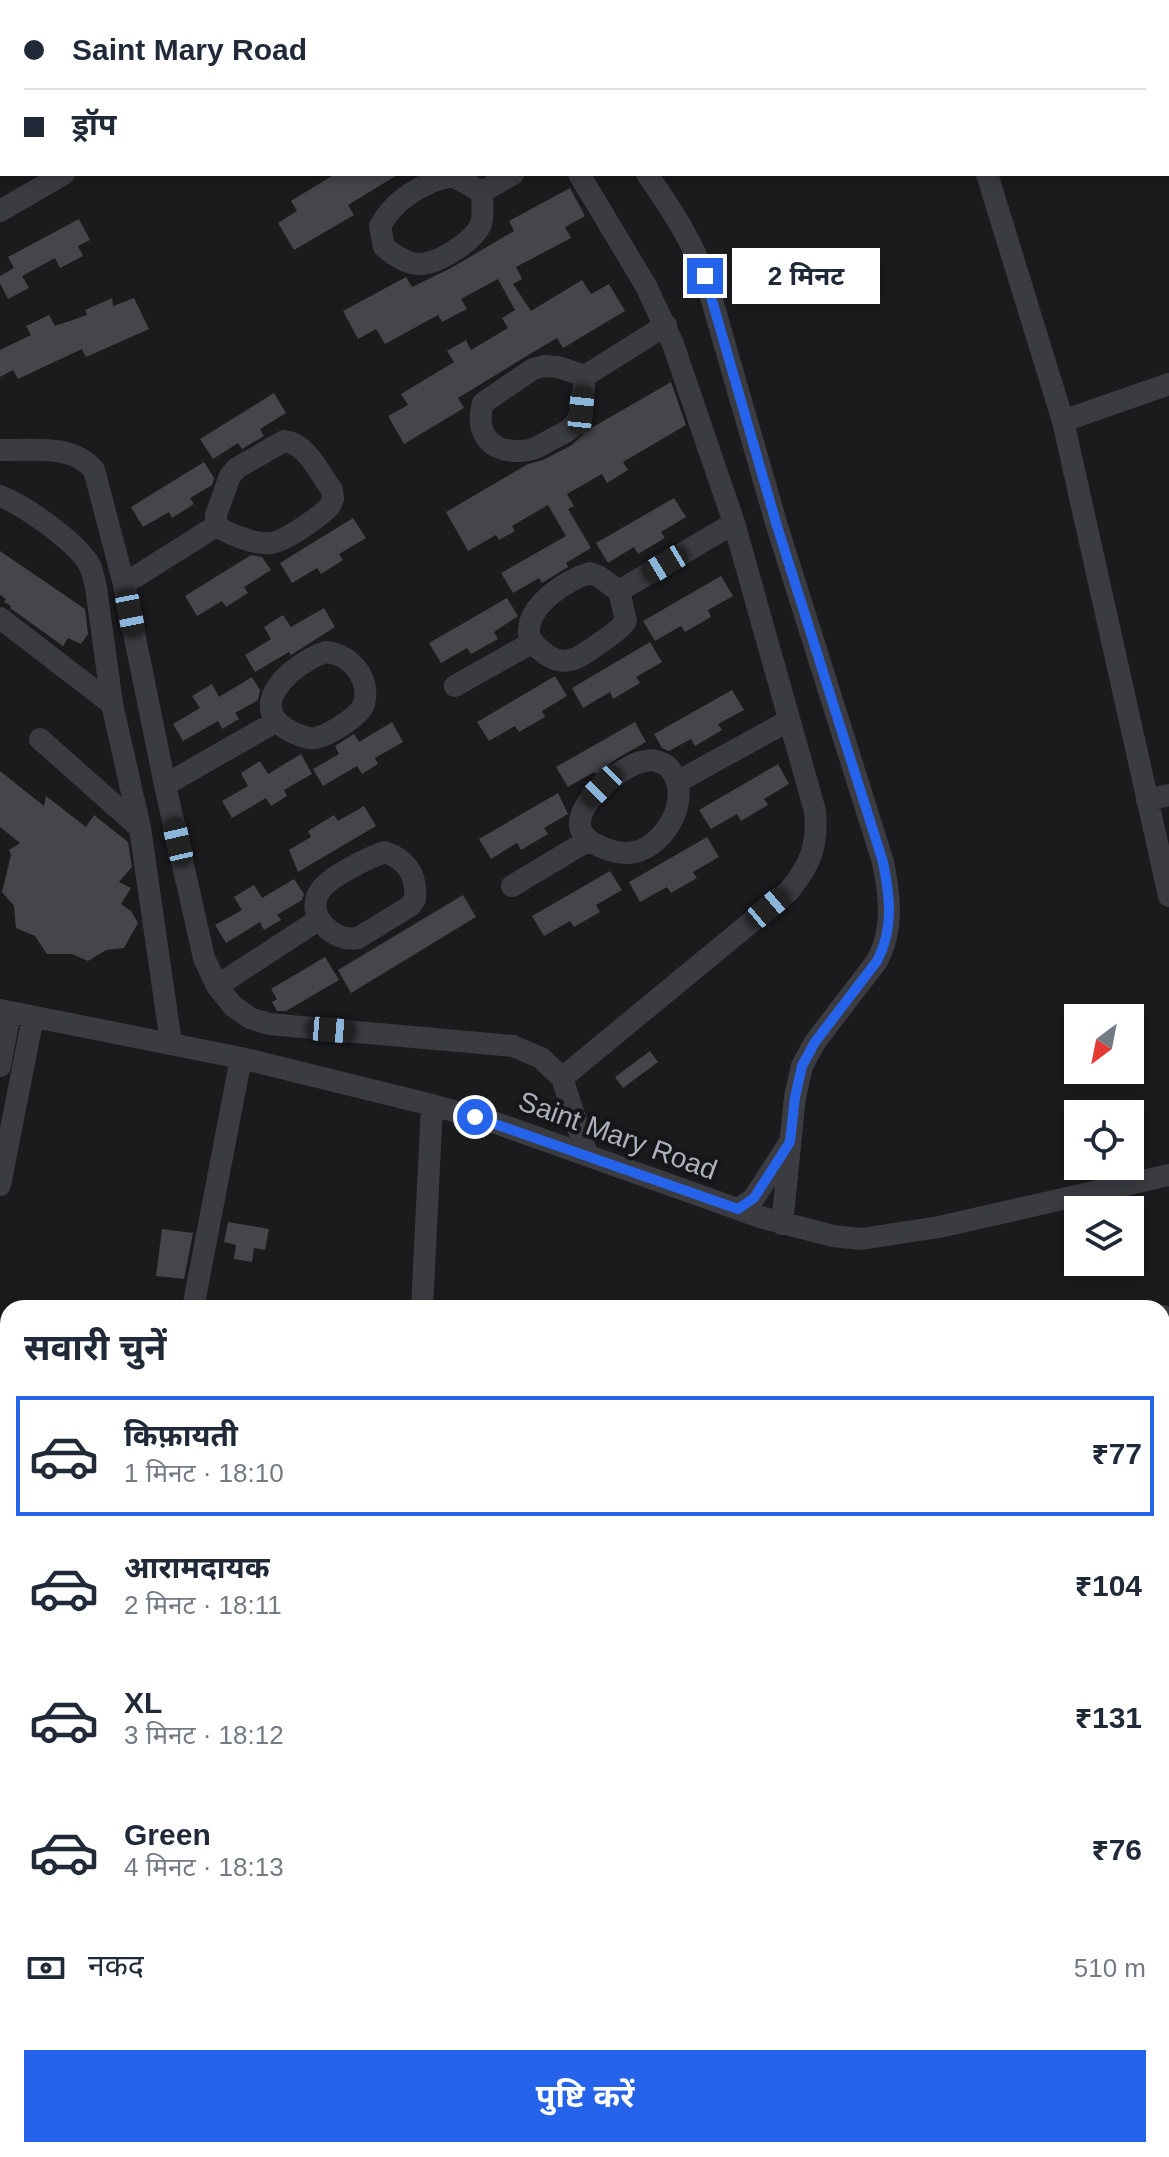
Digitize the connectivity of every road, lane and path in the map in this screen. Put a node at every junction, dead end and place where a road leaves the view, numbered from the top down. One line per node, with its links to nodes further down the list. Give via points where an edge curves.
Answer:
1 (61, 176): 7 (street)
2 (510, 176): 6 (street)
3 (580, 176): 8 (street)
4 (648, 176): 42 (street, via 678,218 705,276 889,893 885,946 802,1066)
5 (988, 176): 11 (street)
6 (482, 192): 6 (street, via 482,222 441,258 418,264 384,247 384,217 414,190 453,176)
7 (0, 211)
8 (666, 325): 9 (street); 14 (street)
9 (585, 376): 9 (street, via 558,367 533,369 483,403 481,433 502,448 519,451 569,430 581,410)
10 (1169, 384): 11 (street)
11 (1063, 421): 27 (street)
12 (0, 450): 16 (street, via 58,451 84,458 94,470)
13 (0, 496): 21 (street, via 18,503 72,545 91,568)
14 (734, 523): 17 (street); 23 (street)
15 (216, 526): 15 (street, via 230,476 279,443 303,449 332,490 326,510 280,540 259,542); 16 (street)
16 (124, 584): 26 (street)
17 (619, 591): 19 (street, via 590,573 569,583 534,614 528,630); 19 (street, via 626,621 583,655 557,661)
18 (0, 618): 21 (street)
19 (533, 642): 20 (street)
20 (455, 686)
21 (112, 704): 28 (street)
22 (277, 721): 26 (street)
23 (788, 721): 25 (street); 39 (street, via 816,820 815,846 802,875)
24 (40, 739): 28 (street)
25 (677, 782): 29 (street, via 674,815 647,848 621,853); 29 (street, via 668,767 653,760 637,762 617,775 588,800 579,821)
26 (165, 785): 33 (street, via 204,958)
27 (1158, 797): 31 (street)
28 (140, 828): 36 (street)
29 (587, 841): 30 (street)
30 (512, 886)
31 (1169, 896)
32 (318, 920): 32 (street, via 319,892 374,856 385,852 401,858 410,869 416,891 410,906 358,938 337,937); 33 (street)
33 (217, 986): 39 (street, via 233,1006 269,1024 513,1046 541,1058)
34 (5, 1011): 35 (street, Saint Mary Road); 38 (street)
35 (33, 1017): 36 (street, Saint Mary Road); 40 (street)
36 (171, 1043): 37 (street, Saint Mary Road)
37 (241, 1058): 41 (street, Saint Mary Road); 48 (street)
38 (0, 1066)
39 (562, 1078): 43 (street)
40 (10, 1082): 45 (street)
41 (432, 1105): 43 (street, Saint Mary Road); 49 (street)
42 (790, 1142): 46 (street, via 754,1198); 47 (street)
43 (587, 1155): 46 (street, Saint Mary Road)
44 (1169, 1175): 47 (street, Saint Mary Road, via 890,1236 833,1236)
45 (0, 1185)
46 (738, 1209): 47 (street, Saint Mary Road)
47 (782, 1224)
48 (195, 1300)
49 (422, 1300)

